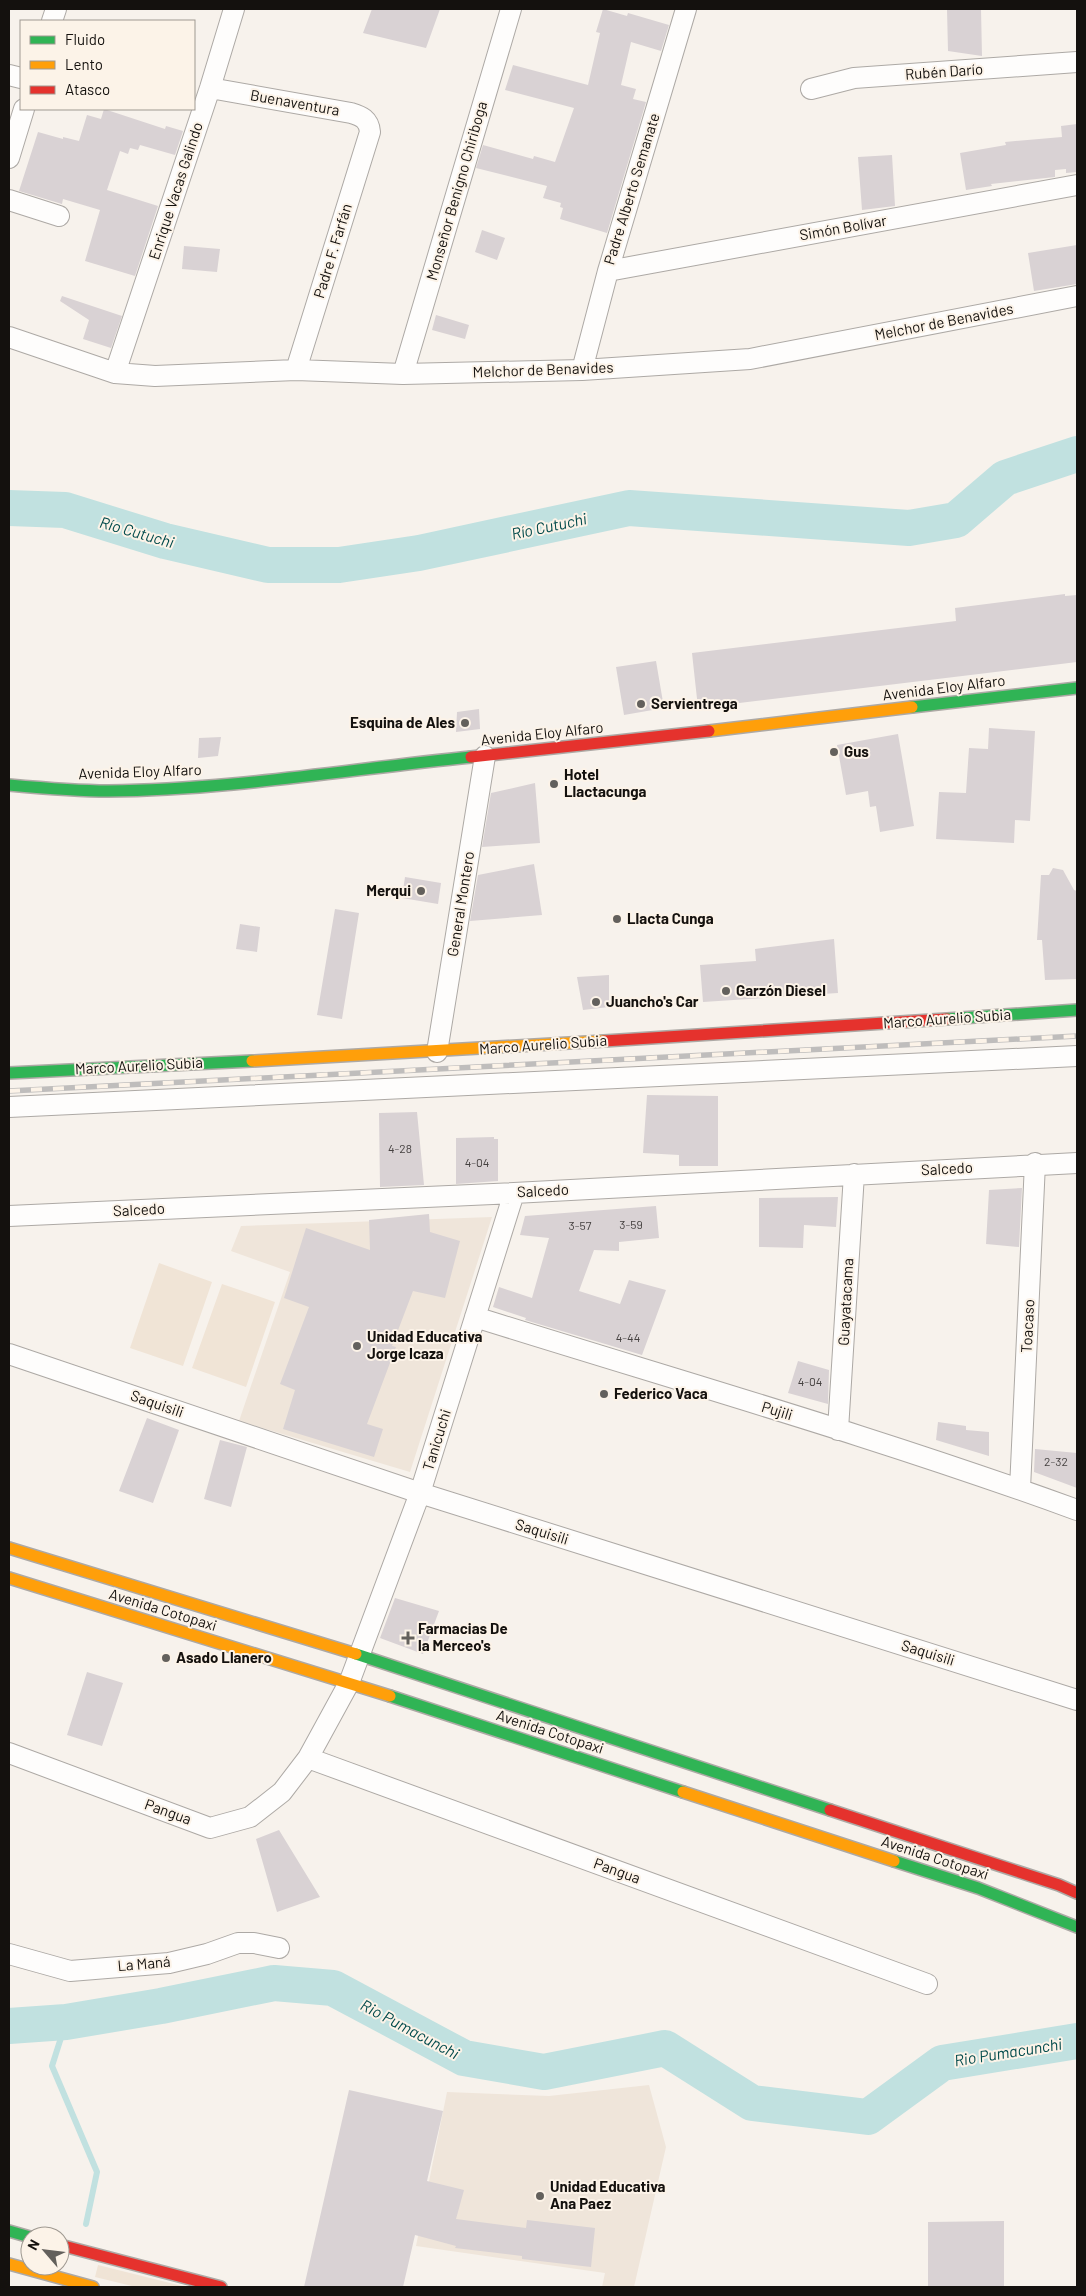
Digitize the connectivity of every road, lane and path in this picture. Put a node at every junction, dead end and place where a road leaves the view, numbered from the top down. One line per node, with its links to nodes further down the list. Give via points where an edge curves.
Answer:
1 (233, 9): 5 (street, Enrique Vacas Galindo)
2 (511, 9): 19 (street, Monseñor Benigno Chiriboga)
3 (686, 9): 13 (street, Padre Alberto Semanate)
4 (1077, 62): 6 (street, Rubén Darío, via 854,78)
5 (210, 88): 8 (street, Buenaventura, via 351,113 366,120); 18 (street, Enrique Vacas Galindo)
6 (811, 89)
7 (24, 110): 9 (street)
8 (370, 132): 16 (street, Padre F. Farfán)
9 (9, 158)
10 (1077, 185): 13 (street, Simón Bolívar)
11 (9, 200): 12 (street)
12 (59, 216)
13 (608, 271): 17 (street, Padre Alberto Semanate)
14 (1077, 296): 17 (street, Melchor de Benavides, via 750,358)
15 (9, 336): 18 (street, Melchor de Benavides)
16 (296, 370): 18 (street, Melchor de Benavides, via 155,376); 19 (street, Melchor de Benavides)
17 (582, 370): 19 (street, Melchor de Benavides)
18 (115, 373)
19 (403, 374)
20 (1077, 688): 21 (main road, Avenida Eloy Alfaro)
21 (485, 756): 22 (main road, Avenida Eloy Alfaro, via 158,790 75,790); 24 (street, General Montero)
22 (9, 785)
23 (1077, 1010): 24 (main road, Marco Aurelio Subia)
24 (437, 1052): 26 (main road, Marco Aurelio Subia)
25 (1077, 1056): 27 (street)
26 (9, 1073)
27 (9, 1106)
28 (1077, 1162): 29 (street, Salcedo)
29 (1035, 1163): 30 (street, Salcedo); 36 (street, Toacaso)
30 (854, 1174): 31 (street, Salcedo); 35 (street, Guayatacama)
31 (514, 1193): 32 (street, Salcedo); 33 (street, Tanicuchi)
32 (9, 1216)
33 (475, 1317): 35 (street, Pujili); 37 (street, Tanicuchi)
34 (9, 1354): 37 (street, Saquisili)
35 (838, 1430): 36 (street, Pujili)
36 (1020, 1489): 38 (street, Pujili)
37 (420, 1493): 42 (street, Tanicuchi); 44 (street, Saquisili)
38 (1077, 1510)
39 (9, 1548): 40 (main road, Avenida Cotopaxi)
40 (28, 1569): 41 (main road, Avenida Cotopaxi); 42 (main road, Avenida Cotopaxi); 43 (main road, Avenida Cotopaxi)
41 (9, 1578)
42 (359, 1655): 43 (street, Tanicuchi); 47 (main road, Avenida Cotopaxi)
43 (350, 1683): 46 (street, Pangua); 48 (main road, Avenida Cotopaxi, via 978,1888)
44 (1077, 1700)
45 (9, 1754): 46 (street, Pangua, via 210,1828 250,1817 282,1792)
46 (308, 1758): 51 (street, Pangua)
47 (1071, 1888)
48 (1077, 1927)
49 (279, 1948): 50 (street, La Maná, via 238,1943 168,1963 70,1970)
50 (9, 1954)
51 (927, 1984)
52 (70, 2248): 55 (main road)
53 (66, 2276): 54 (main road)
54 (93, 2287)
55 (221, 2287)

